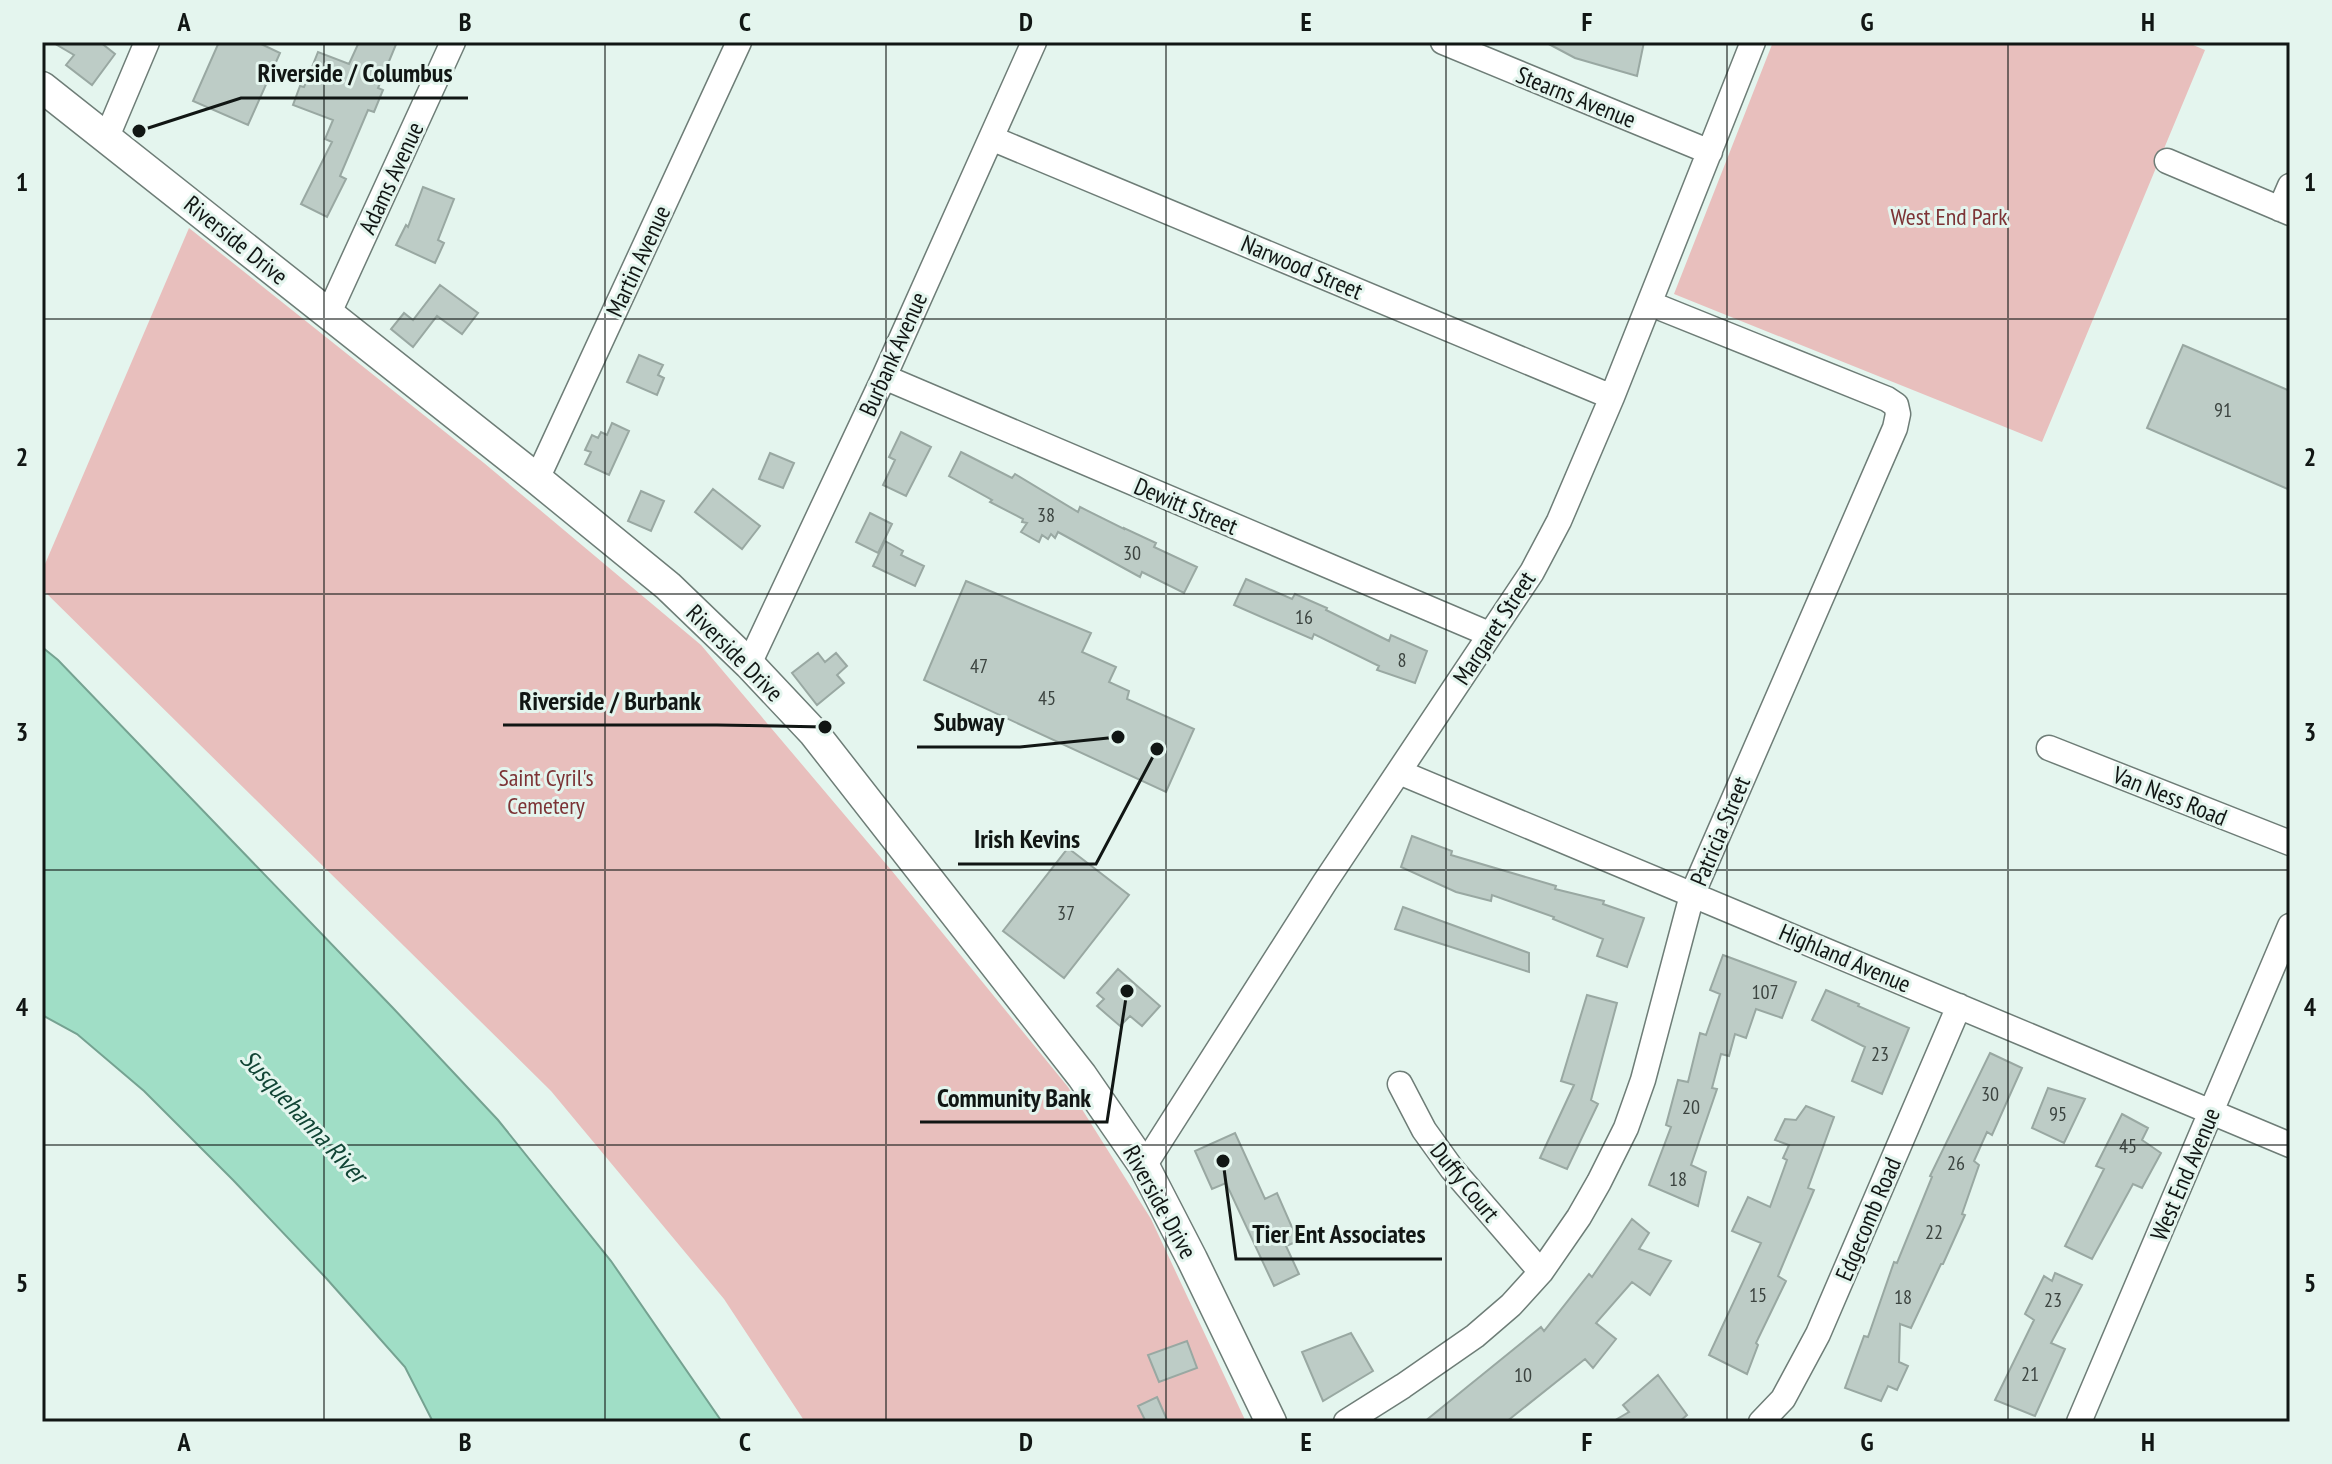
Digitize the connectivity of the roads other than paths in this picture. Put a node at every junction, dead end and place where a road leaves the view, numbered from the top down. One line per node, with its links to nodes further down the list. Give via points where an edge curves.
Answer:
1 (147, 42): 9 (street)
2 (453, 42): 14 (street, Adams Avenue)
3 (739, 42): 17 (street, Martin Avenue)
4 (1034, 42): 8 (street, Burbank Avenue)
5 (1443, 42): 10 (street, Stearns Avenue)
6 (1753, 42): 10 (street, Margaret Street)
7 (42, 87): 9 (main road, Riverside Drive)
8 (991, 138): 15 (street, Burbank Avenue); 16 (street, Narwood Street)
9 (106, 139): 14 (main road, Riverside Drive)
10 (1710, 152): 13 (street, Margaret Street)
11 (2167, 161): 12 (street)
12 (2287, 203)
13 (1651, 304): 16 (street, Margaret Street); 23 (street, Patricia Street, via 1887,399 1898,414)
14 (328, 315): 17 (main road, Riverside Drive)
15 (884, 377): 18 (street, Dewitt Street); 19 (street, Burbank Avenue)
16 (1612, 397): 18 (street, Margaret Street, via 1559,521)
17 (537, 479): 19 (main road, Riverside Drive, via 668,586)
18 (1489, 634): 21 (street, Margaret Street)
19 (749, 664): 29 (main road, Riverside Drive, via 814,733 1082,1076)
20 (2049, 748): 22 (street, Van Ness Road)
21 (1399, 772): 23 (street, Highland Avenue); 29 (street, Margaret Street)
22 (2290, 843)
23 (1692, 895): 25 (street, Highland Avenue); 30 (street, Patricia Street, via 1626,1128 1586,1206)
24 (2290, 926): 27 (street, West End Avenue)
25 (1959, 1006): 27 (street, Highland Avenue); 33 (street, Edgecomb Road, via 1818,1334 1783,1399)
26 (1400, 1084): 30 (street, Duffy Court, via 1452,1169)
27 (2211, 1112): 28 (street, Highland Avenue); 34 (street, West End Avenue)
28 (2290, 1145)
29 (1144, 1166): 31 (main road, Riverside Drive)
30 (1541, 1272): 32 (street, Patricia Street, via 1475,1336)
31 (1271, 1422)
32 (1346, 1422)
33 (1761, 1422)
34 (2079, 1422)

